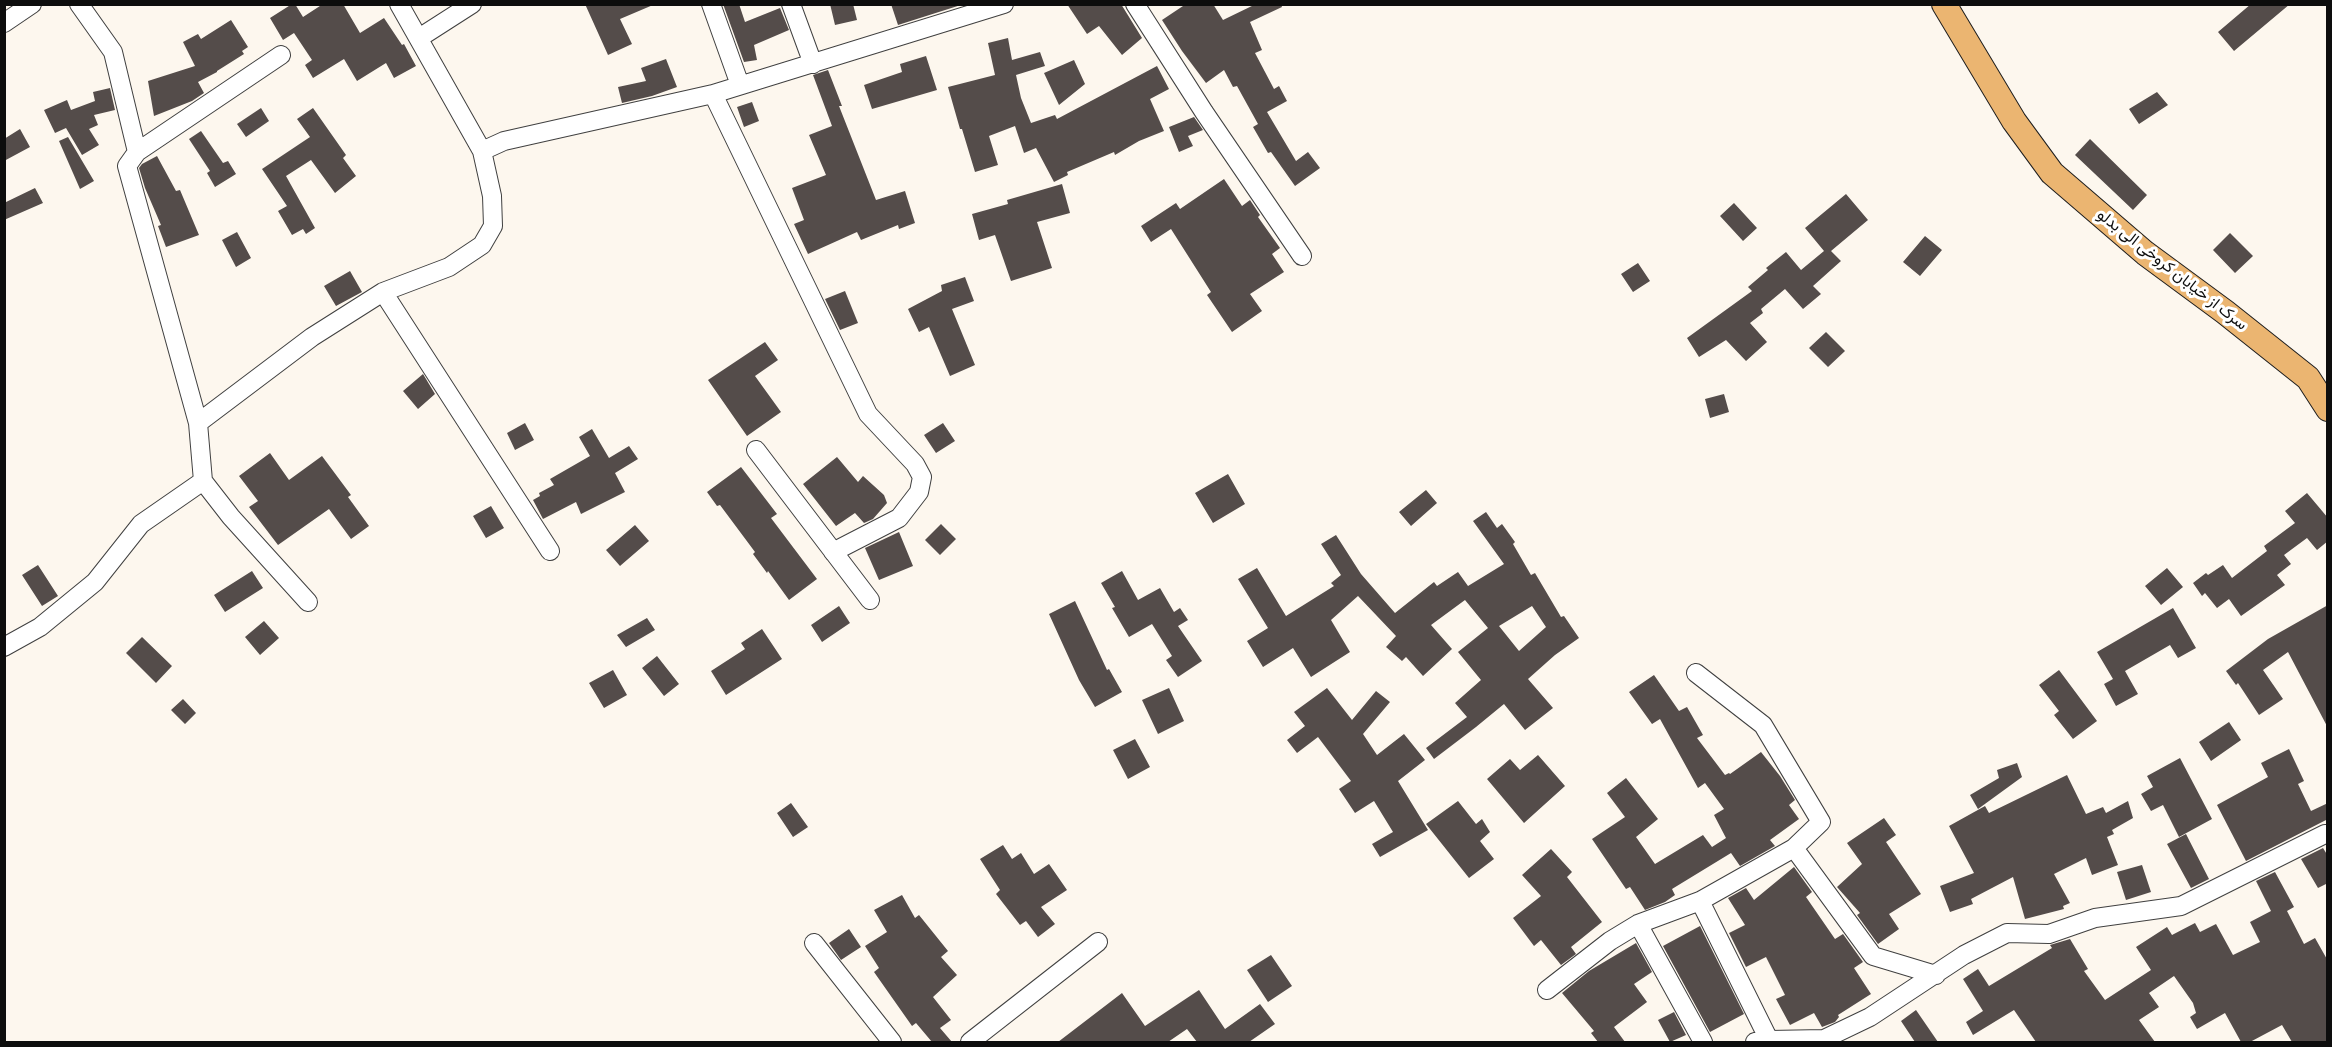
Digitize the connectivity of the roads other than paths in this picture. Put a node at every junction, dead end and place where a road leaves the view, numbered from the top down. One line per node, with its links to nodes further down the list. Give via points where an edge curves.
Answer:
1 (32, 4): 10 (street)
2 (79, 4): 17 (street, via 113,52)
3 (399, 4): 11 (street)
4 (472, 4): 11 (street)
5 (711, 4): 14 (street)
6 (791, 4): 13 (street)
7 (1004, 4): 13 (street)
8 (1135, 4): 18 (street)
9 (1944, 4): 20 (main road, سرک از خیابان کروخی الی بدلو, via 2014,122 2052,173 2145,253 2308,378)
10 (4, 23)
11 (419, 38): 16 (street)
12 (281, 56): 17 (street)
13 (813, 64): 14 (street)
14 (740, 86): 15 (street)
15 (713, 94): 16 (street, via 504,141); 25 (street, via 868,414 915,464 922,477 919,492 899,518)
16 (482, 151): 19 (street, via 492,196 493,226 482,245 449,267)
17 (137, 153): 21 (street, via 127,166)
18 (1302, 256)
19 (383, 292): 21 (street, via 312,337); 24 (street)
20 (2328, 408)
21 (198, 423): 23 (street)
22 (756, 450): 25 (street)
23 (203, 481): 27 (street); 28 (street, via 141,524 95,582 40,627)
24 (550, 551)
25 (833, 552): 26 (street)
26 (870, 600)
27 (308, 602)
28 (4, 647)
29 (1696, 674): 31 (street, via 1762,725 1821,822)
30 (2328, 834): 36 (street, via 2181,906 2095,918 2049,934 2007,933)
31 (1794, 848): 32 (street); 36 (street, via 1873,956)
32 (1700, 901): 33 (street); 38 (street)
33 (1638, 924): 37 (street); 41 (street)
34 (1098, 942): 40 (street)
35 (814, 943): 39 (street)
36 (1936, 975): 38 (street, via 1870,1017 1824,1039)
37 (1547, 990)
38 (1762, 1041)
39 (892, 1042)
40 (970, 1042)
41 (1703, 1042)

